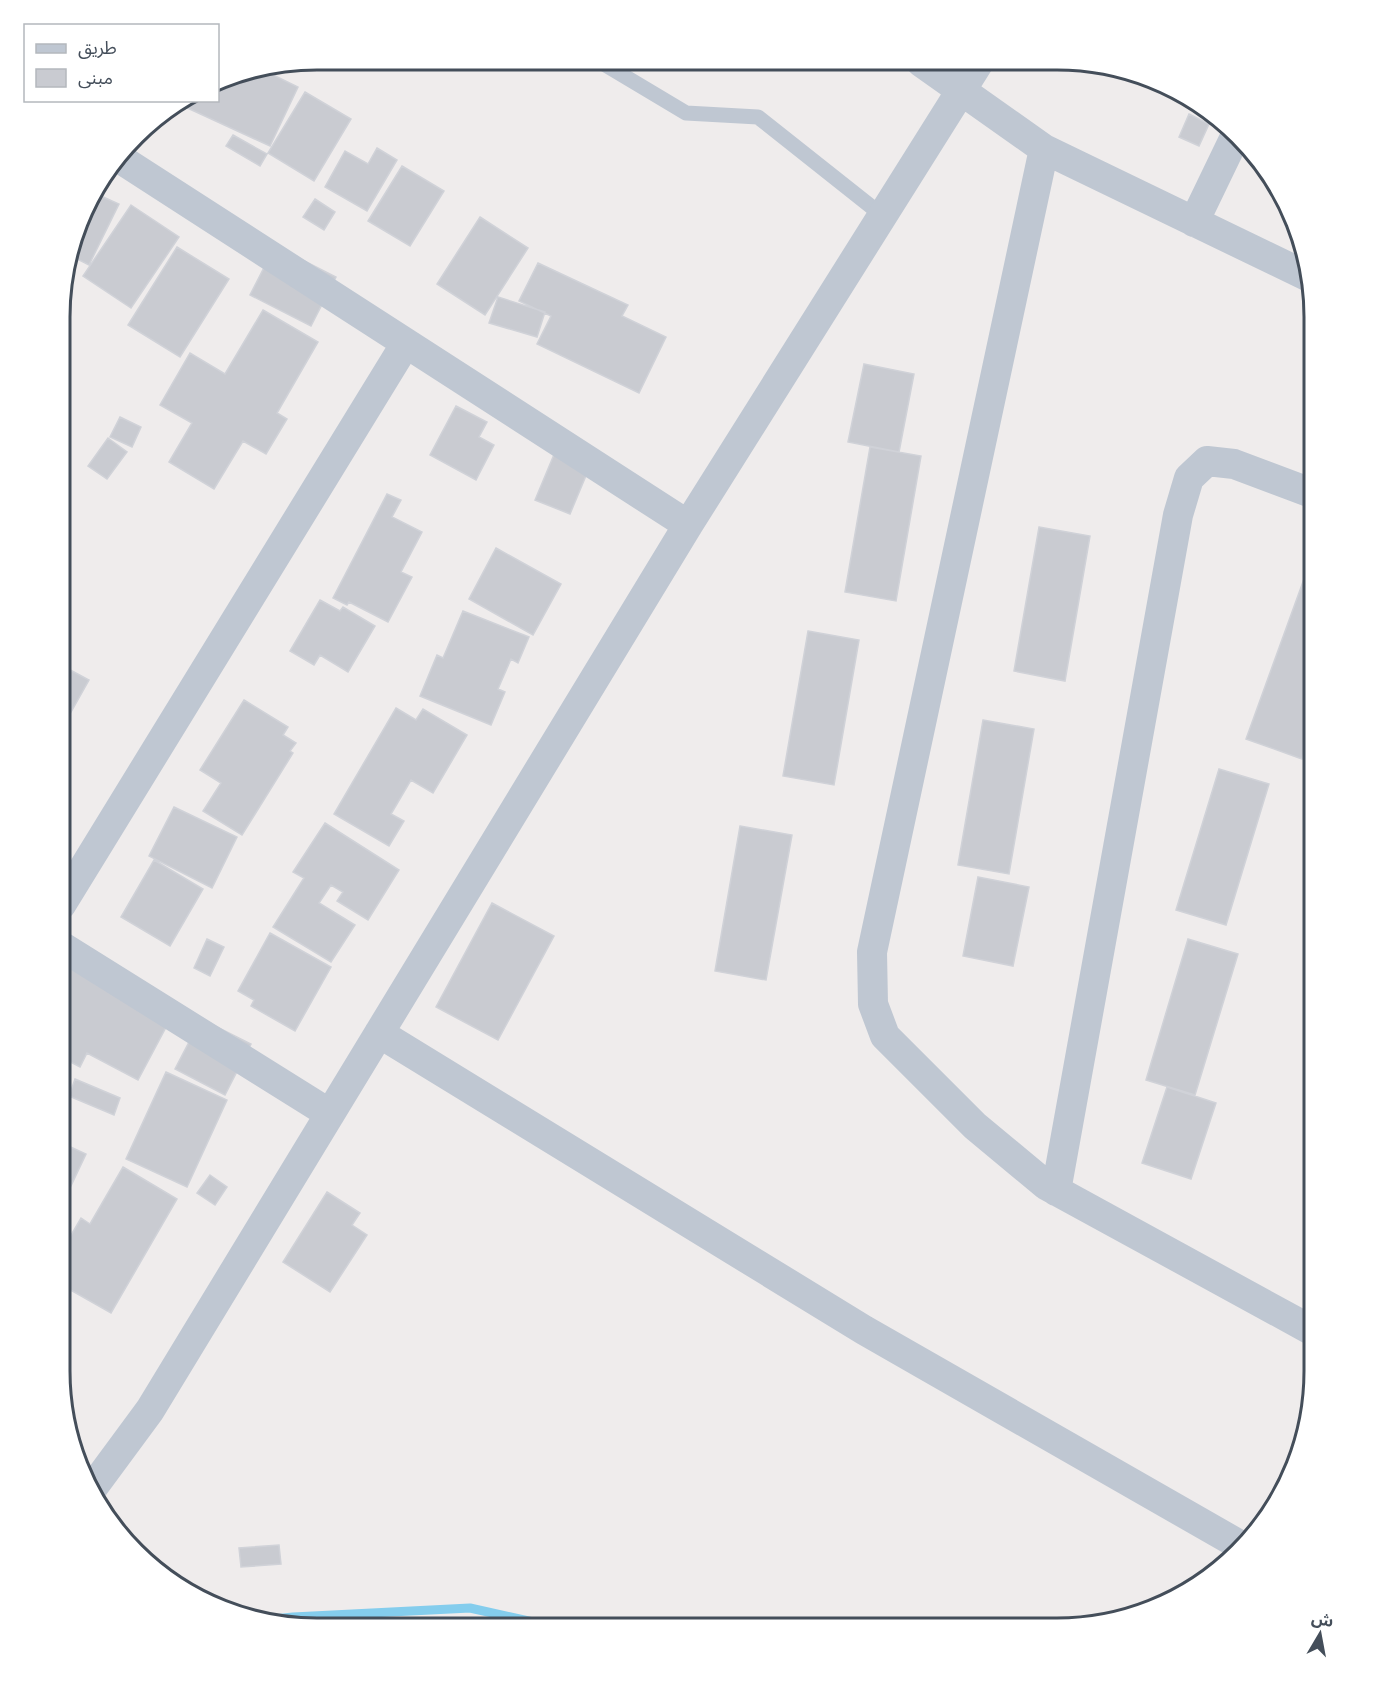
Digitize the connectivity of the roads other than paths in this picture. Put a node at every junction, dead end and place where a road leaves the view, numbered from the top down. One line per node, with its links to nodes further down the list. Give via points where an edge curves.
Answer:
1 (614, 70): 8 (lane, via 686,113 758,117)
2 (932, 70): 4 (street)
3 (974, 70): 4 (street)
4 (961, 91): 6 (street); 8 (street)
5 (1231, 143): 9 (street)
6 (1044, 149): 9 (street); 18 (street, via 872,952 873,1004 885,1036 975,1126)
7 (125, 162): 11 (street)
8 (883, 216): 13 (street)
9 (1194, 222): 10 (street)
10 (1299, 272)
11 (406, 343): 13 (street); 14 (street)
12 (1304, 490): 18 (street, via 1234,464 1207,461 1189,478 1178,514)
13 (688, 525): 16 (street)
14 (70, 890)
15 (70, 952): 17 (street)
16 (379, 1033): 17 (street); 21 (street, via 864,1329)
17 (330, 1114): 20 (street, via 150,1410)
18 (1056, 1191): 19 (street)
19 (1304, 1326)
20 (97, 1482)
21 (1234, 1542)

